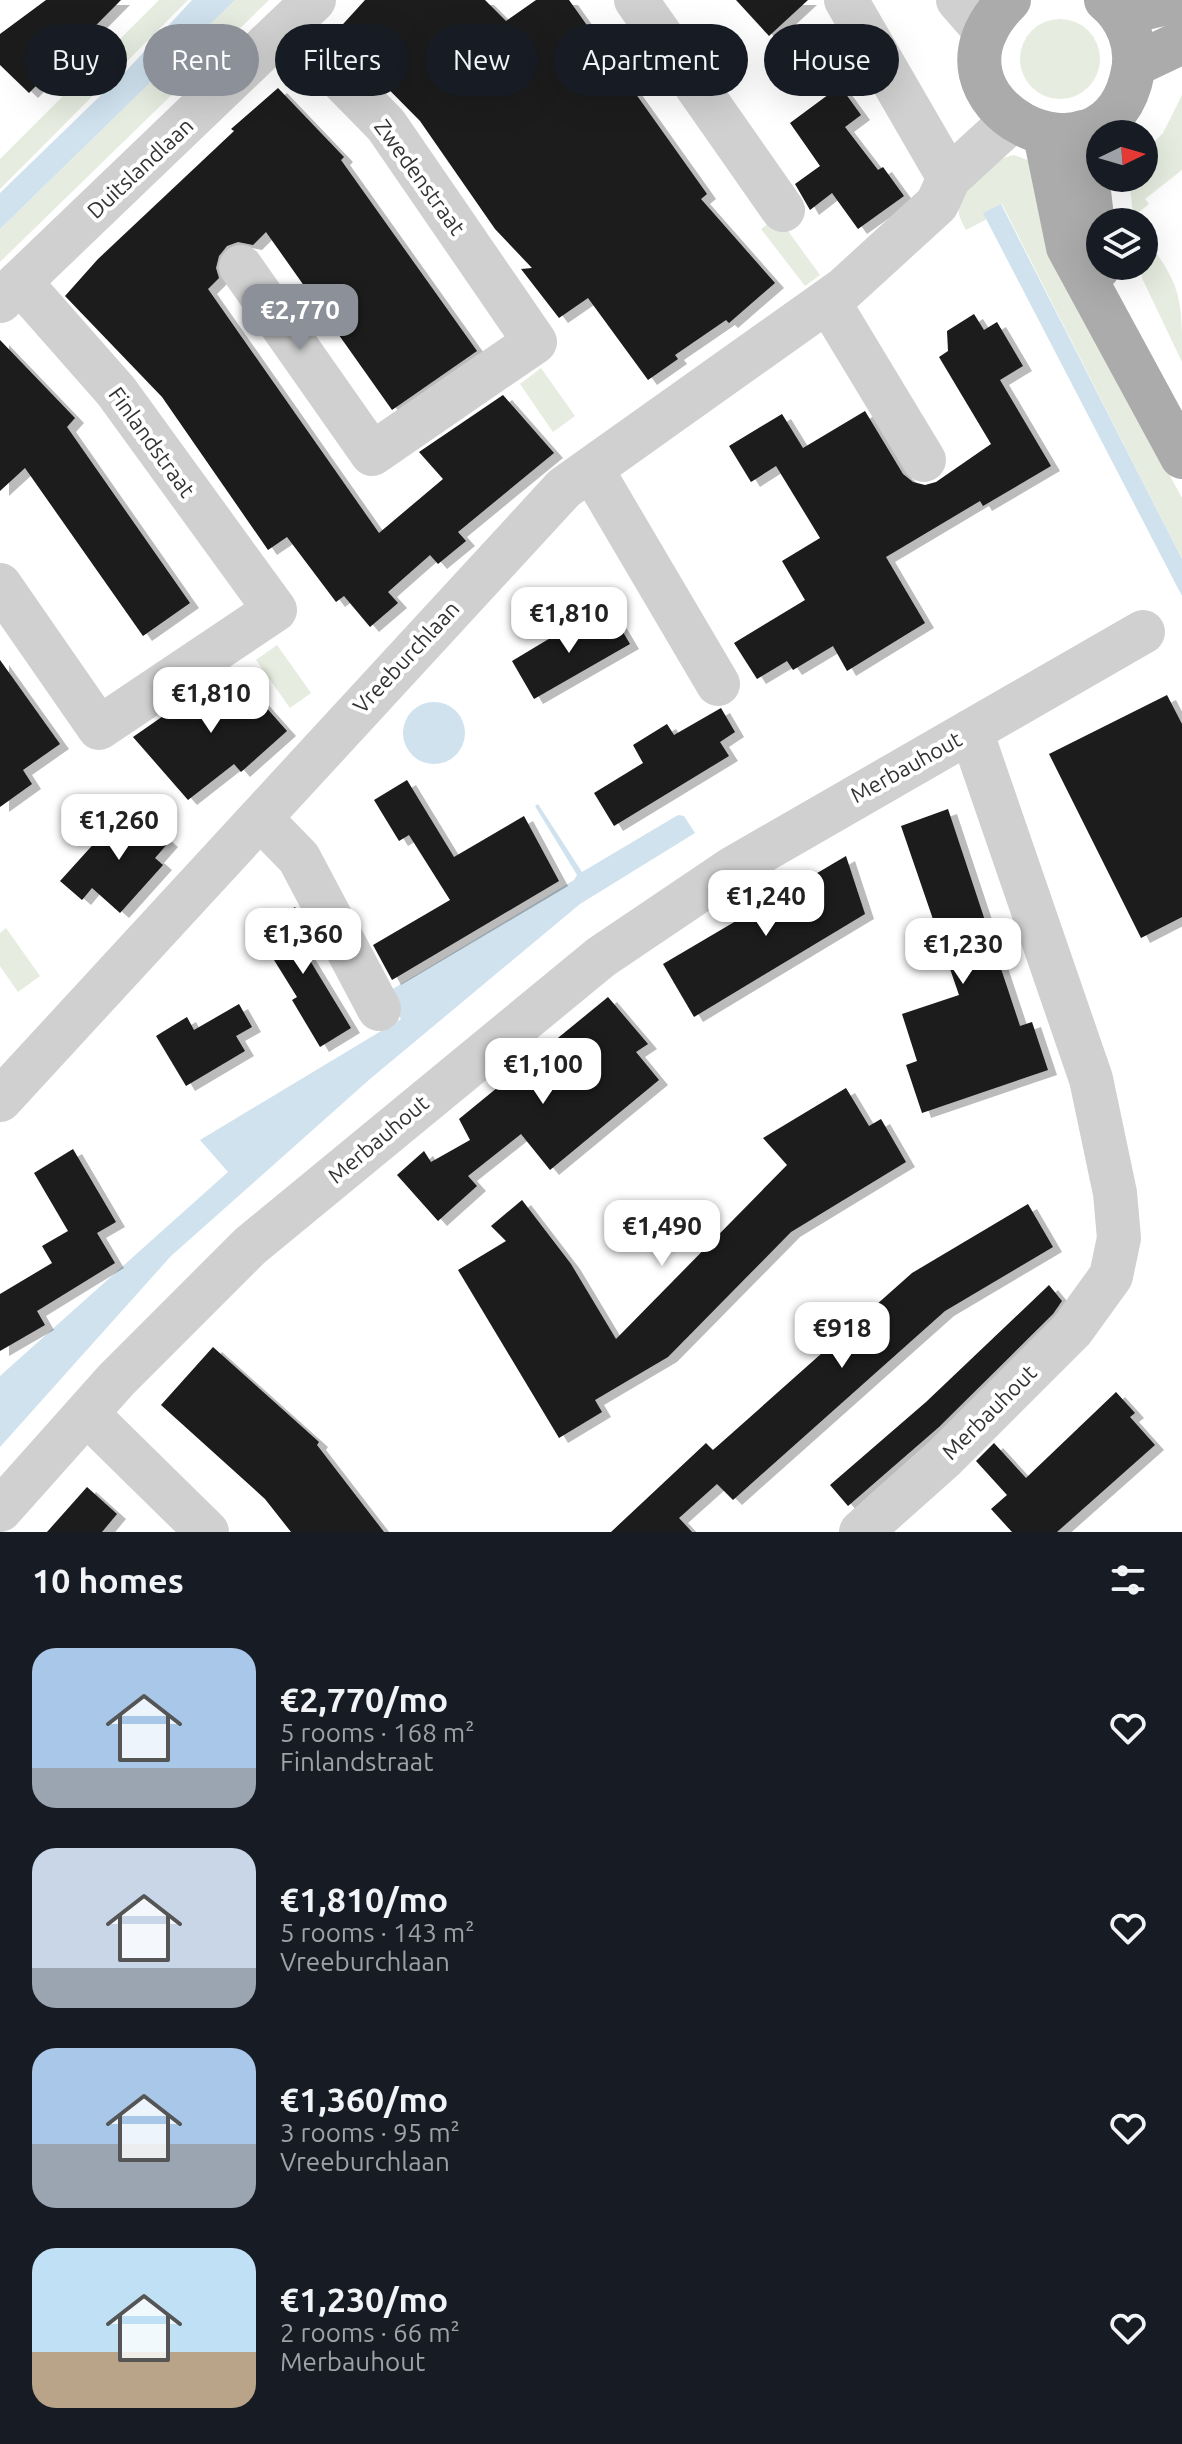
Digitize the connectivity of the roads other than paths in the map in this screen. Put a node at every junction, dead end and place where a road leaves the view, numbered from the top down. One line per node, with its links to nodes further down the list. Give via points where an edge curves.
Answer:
1 (636, 0): 11 (street)
2 (846, 0): 10 (street)
3 (1179, 0): 4 (main road)
4 (1113, 7): 8 (main road, via 1131,39)
5 (984, 11): 9 (main road, via 983,73 993,100)
6 (302, 13): 12 (street, Zwedenstraat, via 535,342 372,454); 13 (street, Duitslandlaan)
7 (1182, 42): 8 (main road)
8 (1134, 65): 9 (main road, via 1128,90 1114,111)
9 (1046, 129): 10 (street, Vreeburchlaan); 15 (main road, via 1100,307)
10 (949, 178): 14 (street, Vreeburchlaan, via 937,204)
11 (783, 210)
12 (241, 267)
13 (10, 292): 18 (street, Finlandstraat, via 116,391 275,610 99,728)
14 (828, 301): 16 (street); 17 (street, Vreeburchlaan)
15 (1182, 457)
16 (924, 460)
17 (592, 470): 20 (street); 22 (street, Vreeburchlaan, via 553,500 352,714)
18 (0, 585)
19 (1143, 632): 21 (street, Merbauhout)
20 (718, 684)
21 (971, 731): 25 (street, Merbauhout, via 733,868 601,957 250,1246); 28 (street, Merbauhout, via 1091,1079 1119,1238 1111,1276 1072,1330)
22 (262, 820): 23 (street, via 299,858); 24 (street, Vreeburchlaan)
23 (379, 1009)
24 (0, 1100)
25 (87, 1414): 26 (street, Merbauhout); 27 (street)
26 (0, 1510)
27 (207, 1532)
28 (861, 1532)

